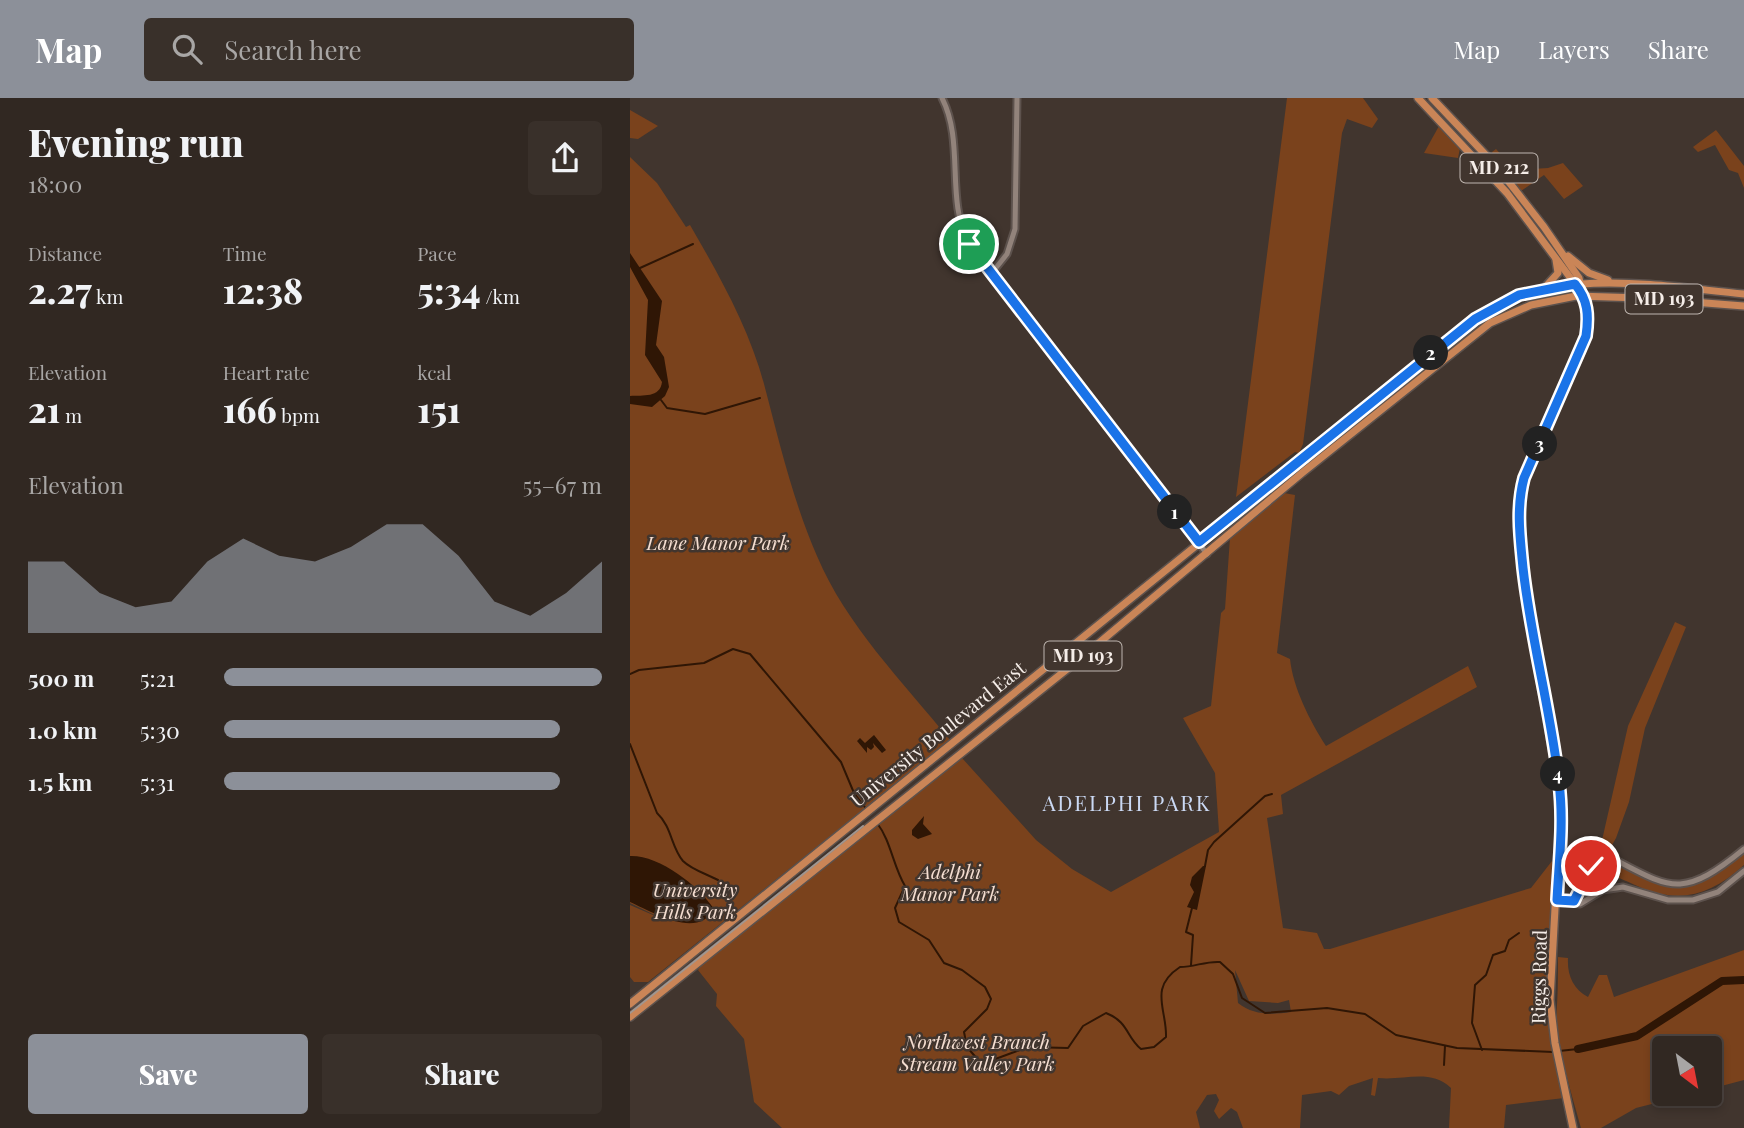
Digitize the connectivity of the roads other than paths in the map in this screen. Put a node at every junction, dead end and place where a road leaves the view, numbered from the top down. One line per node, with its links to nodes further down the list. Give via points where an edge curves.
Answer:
1 (943, 98): 7 (street, via 951,124 961,226)
2 (1017, 98): 7 (street, via 1015,229 1007,254)
3 (1418, 98): 6 (main road, Riggs Road / MD 212, via 1489,171)
4 (1432, 98): 5 (main road, Riggs Road / MD 212, via 1498,167)
5 (1557, 246): 8 (main road, Riggs Road / MD 212); 9 (main road, via 1589,274)
6 (1555, 256): 8 (main road, Riggs Road / MD 212); 10 (main road, via 1556,277)
7 (990, 274): 14 (street)
8 (1578, 284): 9 (main road, University Boulevard East / MD 193); 10 (main road, University Boulevard East / MD 193); 12 (main road, Riggs Road / MD 212)
9 (1626, 284): 11 (main road, University Boulevard East / MD 193)
10 (1537, 290): 14 (main road, University Boulevard East / MD 193, via 1506,301 1469,323)
11 (1744, 294)
12 (1585, 296): 13 (main road, University Boulevard East / MD 193); 15 (main road, University Boulevard East / MD 193, via 1531,305 1490,323); 18 (main road, Riggs Road / MD 212, via 1588,321 1582,350 1527,471 1519,503 1527,604 1559,784)
13 (1744, 306)
14 (1199, 542): 15 (street); 20 (main road, University Boulevard East / MD 193)
15 (1206, 554): 21 (main road, University Boulevard East / MD 193)
16 (1744, 849): 19 (street, via 1706,878 1683,885 1656,879 1598,851)
17 (1744, 871): 19 (street, via 1718,892 1693,900 1668,901 1637,889 1613,888 1580,904)
18 (1557, 900): 19 (street); 22 (main road, Riggs Road / MD 212, via 1550,986 1555,1043)
19 (1573, 902)
20 (630, 1004)
21 (630, 1017)
22 (1573, 1128)

